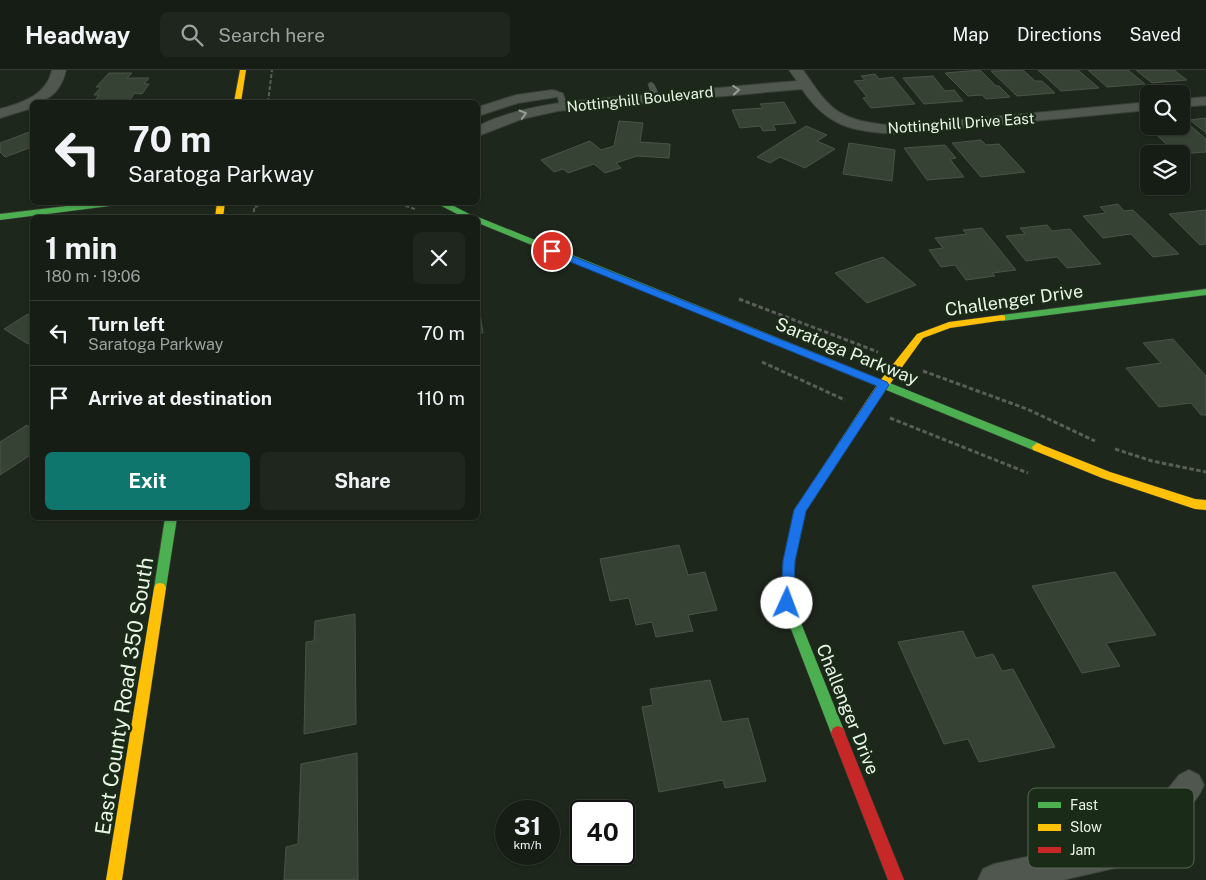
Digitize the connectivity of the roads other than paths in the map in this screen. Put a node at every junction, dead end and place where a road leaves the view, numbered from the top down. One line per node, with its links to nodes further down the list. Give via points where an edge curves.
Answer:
1 (60, 70): 9 (street, via 48,92)
2 (242, 70): 10 (street)
3 (793, 70): 5 (street, Nottinghill Drive East)
4 (670, 82): 7 (street, Nottinghill Boulevard)
5 (806, 84): 7 (street, Nottinghill Boulevard, one-way to 5); 15 (street, Nottinghill Drive East, via 832,114 879,129 897,130)
6 (623, 87): 8 (street, Nottinghill Boulevard)
7 (649, 89): 14 (street, Nottinghill Boulevard)
8 (559, 93): 14 (lane); 16 (street, Nottinghill Boulevard, via 516,99)
9 (33, 100)
10 (237, 100)
11 (1206, 101): 13 (street)
12 (30, 102): 17 (street)
13 (1190, 102)
14 (564, 107): 18 (street, Nottinghill Boulevard, one-way to 14, via 495,122)
15 (1140, 107)
16 (480, 111)
17 (0, 114)
18 (480, 131)
19 (100, 205): 22 (street)
20 (445, 205): 21 (street)
21 (466, 215)
22 (0, 217)
23 (480, 221): 25 (street, Saratoga Parkway)
24 (1206, 292): 25 (street, Challenger Drive, via 949,325 920,336)
25 (884, 385): 26 (street, Saratoga Parkway, via 1106,475); 32 (street, Challenger Drive, via 800,510 789,561 787,603)
26 (1206, 505)
27 (171, 520): 31 (street, East County Road 350 South)
28 (1189, 785): 29 (street)
29 (1187, 788)
30 (1046, 868): 33 (street)
31 (114, 880)
32 (896, 880)
33 (994, 880)

